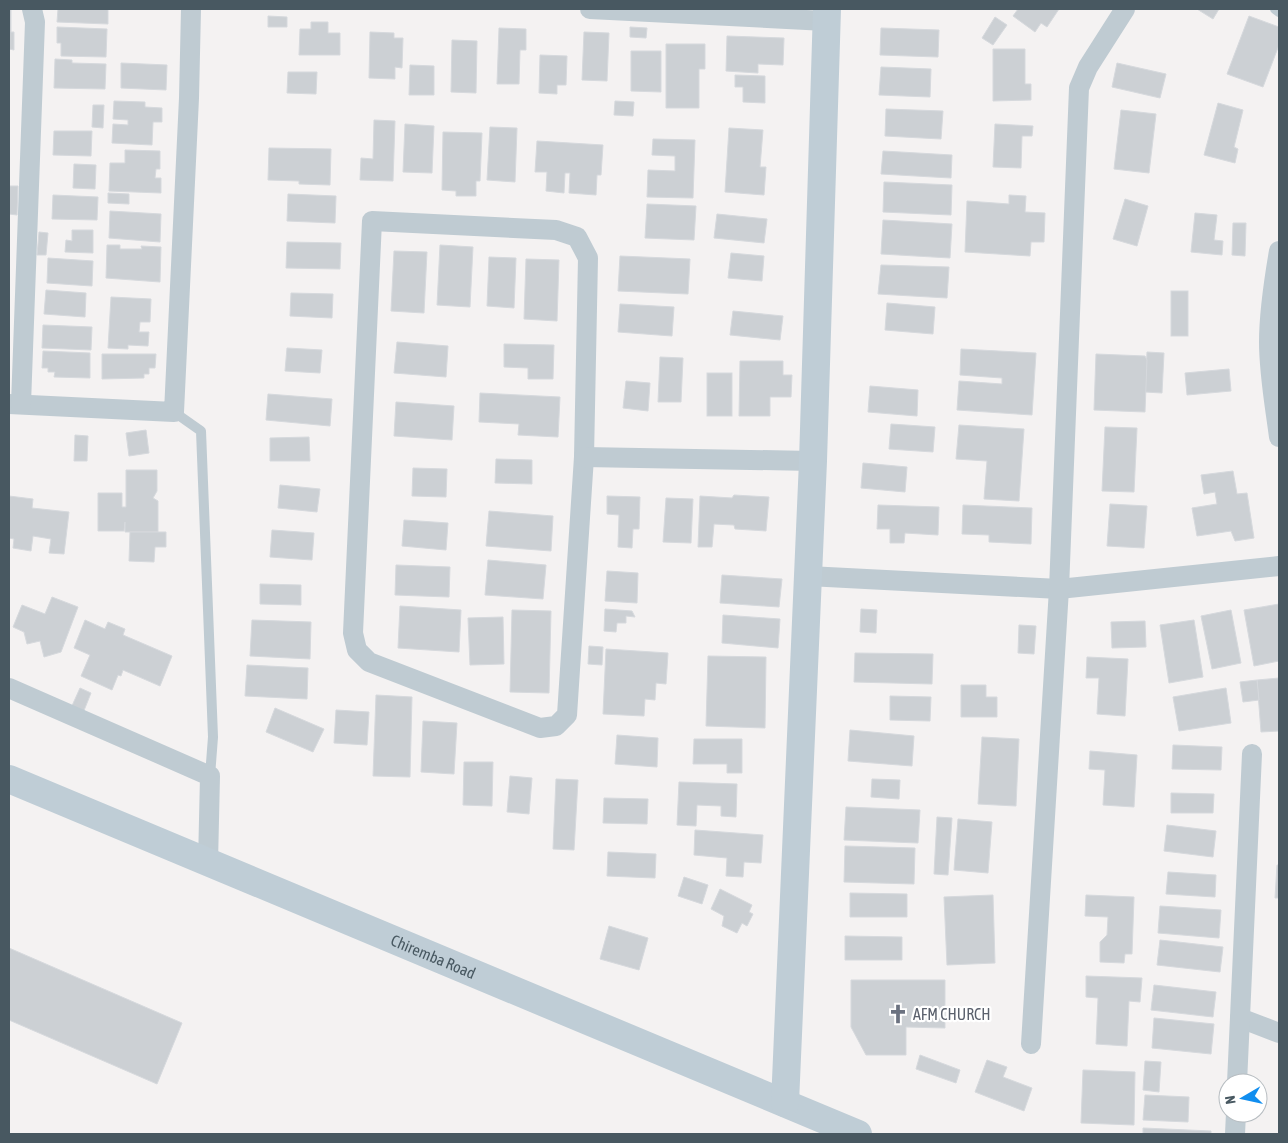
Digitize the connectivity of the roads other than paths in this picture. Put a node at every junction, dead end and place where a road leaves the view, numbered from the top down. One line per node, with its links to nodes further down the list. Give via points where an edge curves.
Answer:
1 (32, 9): 10 (street, via 35,22)
2 (191, 9): 11 (street)
3 (590, 9): 4 (street)
4 (598, 9): 8 (street)
5 (1126, 9): 17 (street, via 1088,67 1079,88)
6 (1275, 9): 7 (lane)
7 (1279, 12)
8 (827, 15): 14 (street)
9 (1279, 251): 12 (street, via 1269,341)
10 (15, 404): 11 (street)
11 (174, 412): 20 (lane, via 201,431 213,737)
12 (1279, 437)
13 (584, 457): 13 (street, via 588,258 578,237 556,230 372,221 353,633 357,650 368,662 522,722 540,728 556,726 567,715); 14 (street)
14 (813, 461): 16 (street)
15 (1279, 566): 17 (street)
16 (808, 576): 17 (street); 27 (street)
17 (1059, 589): 25 (street)
18 (9, 688): 20 (street)
19 (1252, 754): 23 (street)
20 (210, 776): 22 (street)
21 (9, 779): 22 (street, Chiremba Road)
22 (208, 863): 27 (street, Chiremba Road)
23 (1240, 1018): 24 (street); 26 (street)
24 (1279, 1033)
25 (1031, 1044)
26 (1237, 1073)
27 (786, 1103): 28 (street, Chiremba Road)
28 (858, 1134)

